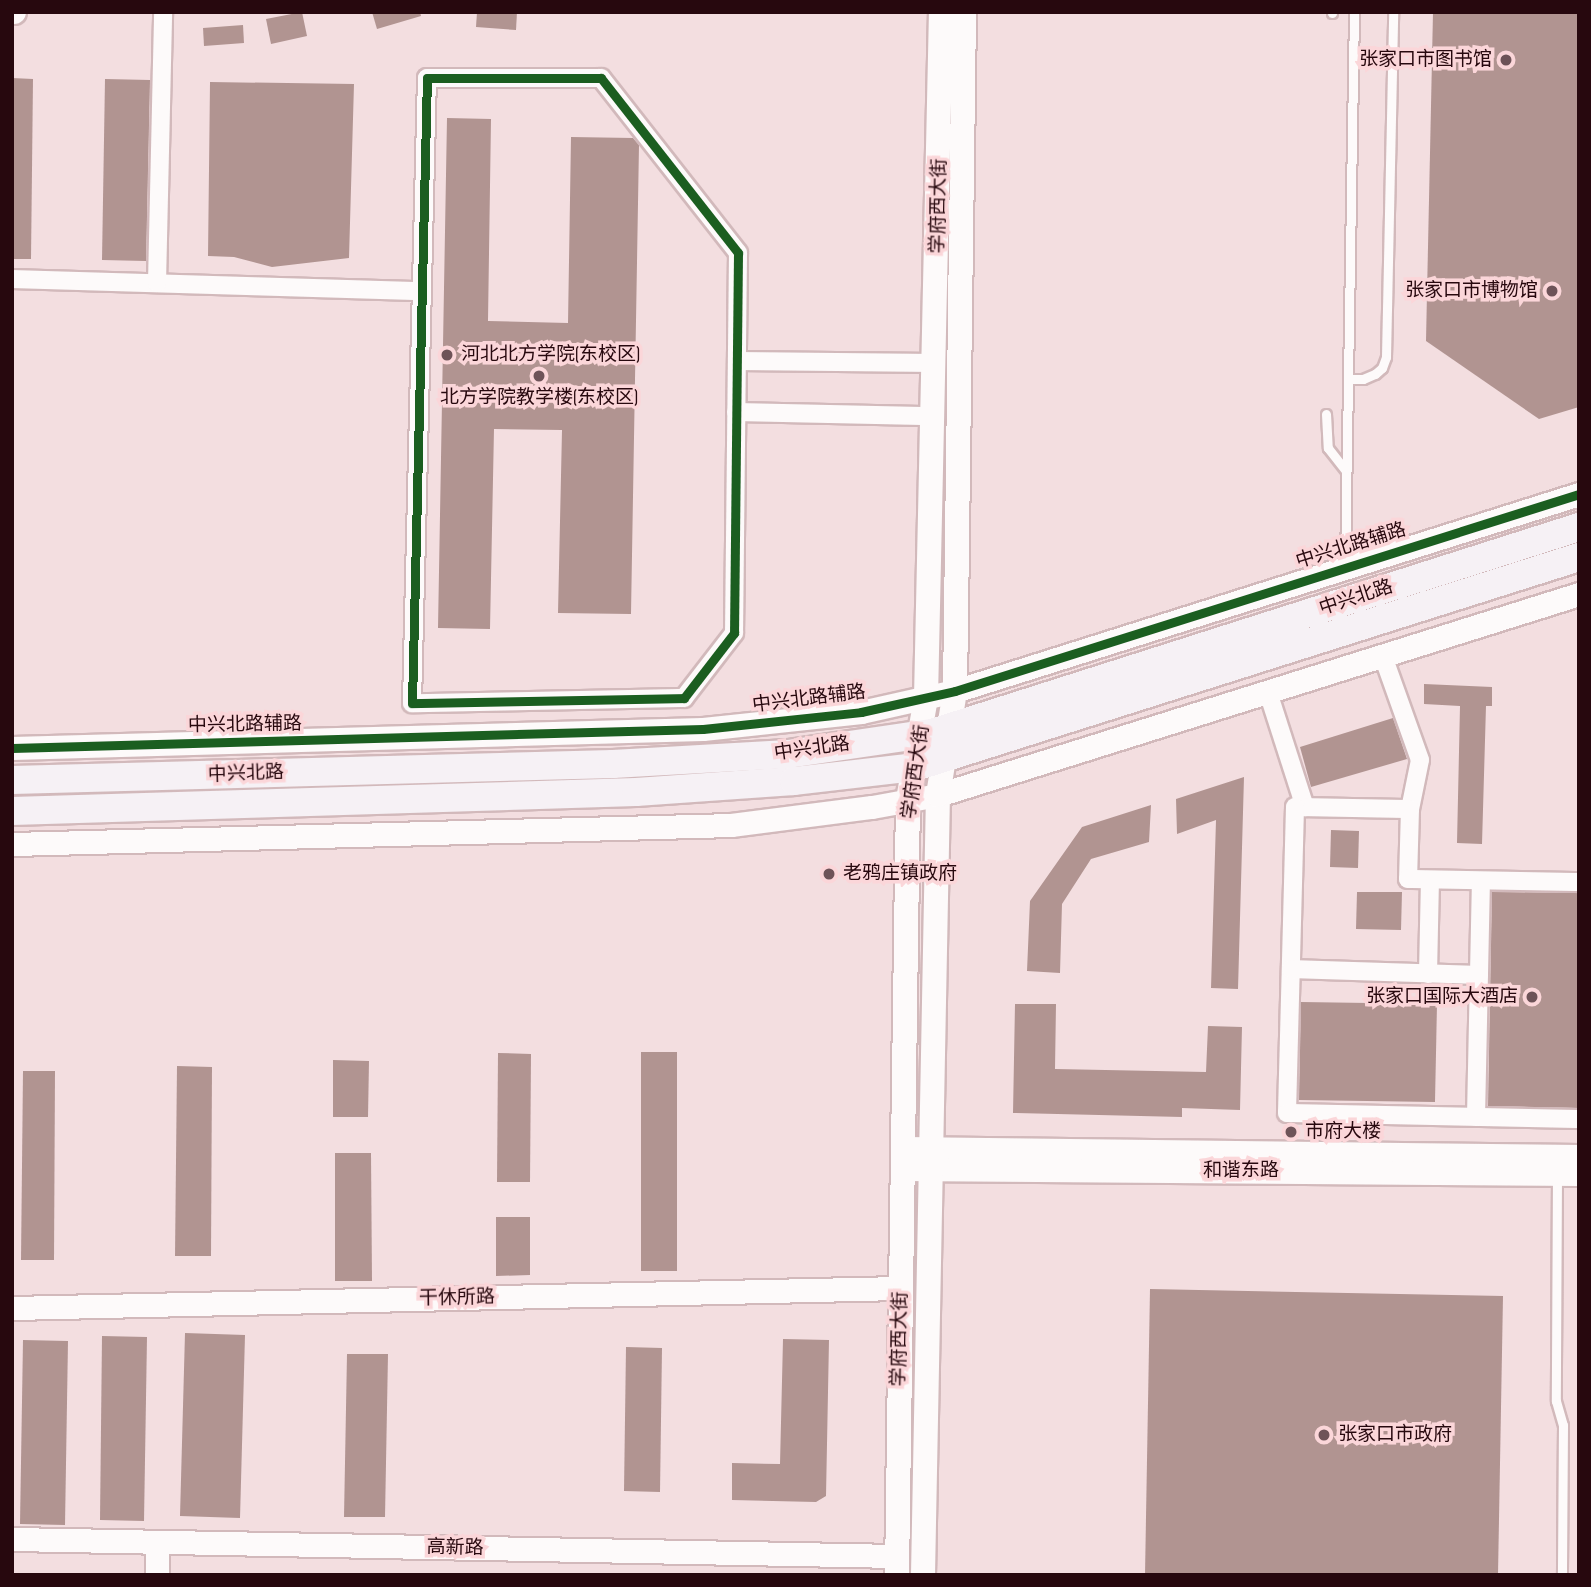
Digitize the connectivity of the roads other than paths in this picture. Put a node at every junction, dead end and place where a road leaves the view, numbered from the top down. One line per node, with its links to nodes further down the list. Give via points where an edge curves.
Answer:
1 (163, 12): 7 (street)
2 (941, 12): 10 (main road, 学府西大街)
3 (964, 12): 22 (main road, 学府西大街)
4 (1354, 12): 11 (lane)
5 (1393, 12): 11 (lane, via 1386,357 1376,374)
6 (12, 279): 7 (street)
7 (157, 283): 8 (street)
8 (422, 290): 9 (street, via 427,78 601,78 738,253); 12 (street, via 412,703 684,698 734,633)
9 (737, 361): 10 (street); 12 (street)
10 (936, 363): 14 (main road, 学府西大街)
11 (1348, 379): 15 (lane)
12 (736, 412): 14 (street)
13 (1326, 414): 15 (lane, via 1328,448)
14 (934, 416): 24 (main road, 学府西大街)
15 (1346, 471): 19 (lane)
16 (1579, 494): 19 (street, 中兴北路辅路)
17 (1579, 527): 25 (main road, 中兴北路)
18 (1579, 557): 28 (main road, 中兴北路)
19 (1345, 567): 22 (street, 中兴北路辅路)
20 (1579, 594): 21 (street)
21 (1382, 656): 23 (street); 34 (street, via 1420,760)
22 (955, 691): 24 (street, 中兴北路辅路); 25 (main road, 学府西大街)
23 (1268, 692): 31 (street); 33 (street)
24 (926, 698): 26 (main road, 学府西大街); 27 (street, 中兴北路辅路, via 861,712 703,729)
25 (951, 726): 26 (main road, 中兴北路); 28 (main road, 学府西大街)
26 (922, 733): 29 (main road, 学府西大街); 30 (main road, 中兴北路, via 788,754 613,764)
27 (12, 748)
28 (945, 760): 29 (main road, 中兴北路); 31 (main road, 学府西大街)
29 (915, 767): 32 (main road, 学府西大街); 35 (main road, 中兴北路, via 636,792)
30 (12, 780)
31 (938, 795): 32 (street); 46 (main road, 学府西大街)
32 (908, 800): 36 (street, via 731,825); 45 (main road, 学府西大街)
33 (1305, 807): 34 (street); 40 (street, via 1295,807)
34 (1410, 809): 37 (street, via 1408,880)
35 (12, 811)
36 (12, 844)
37 (1430, 880): 38 (street); 41 (street)
38 (1482, 881): 39 (street); 42 (street)
39 (1579, 882)
40 (1291, 969): 41 (street); 43 (street, via 1287,1113)
41 (1428, 974): 42 (street)
42 (1479, 975): 43 (street)
43 (1476, 1117): 44 (street)
44 (1579, 1119)
45 (903, 1158): 46 (street, 和谐东路); 48 (main road, 学府西大街)
46 (929, 1158): 47 (street, 和谐东路); 54 (main road, 学府西大街)
47 (1568, 1165): 55 (lane, via 1556,1401 1563,1426)
48 (901, 1288): 49 (street, 干休所路); 52 (main road, 学府西大街)
49 (12, 1308)
50 (12, 1539): 51 (street, 高新路)
51 (157, 1542): 52 (street, 高新路); 53 (street)
52 (897, 1565)
53 (157, 1575)
54 (923, 1575)
55 (1562, 1575)

